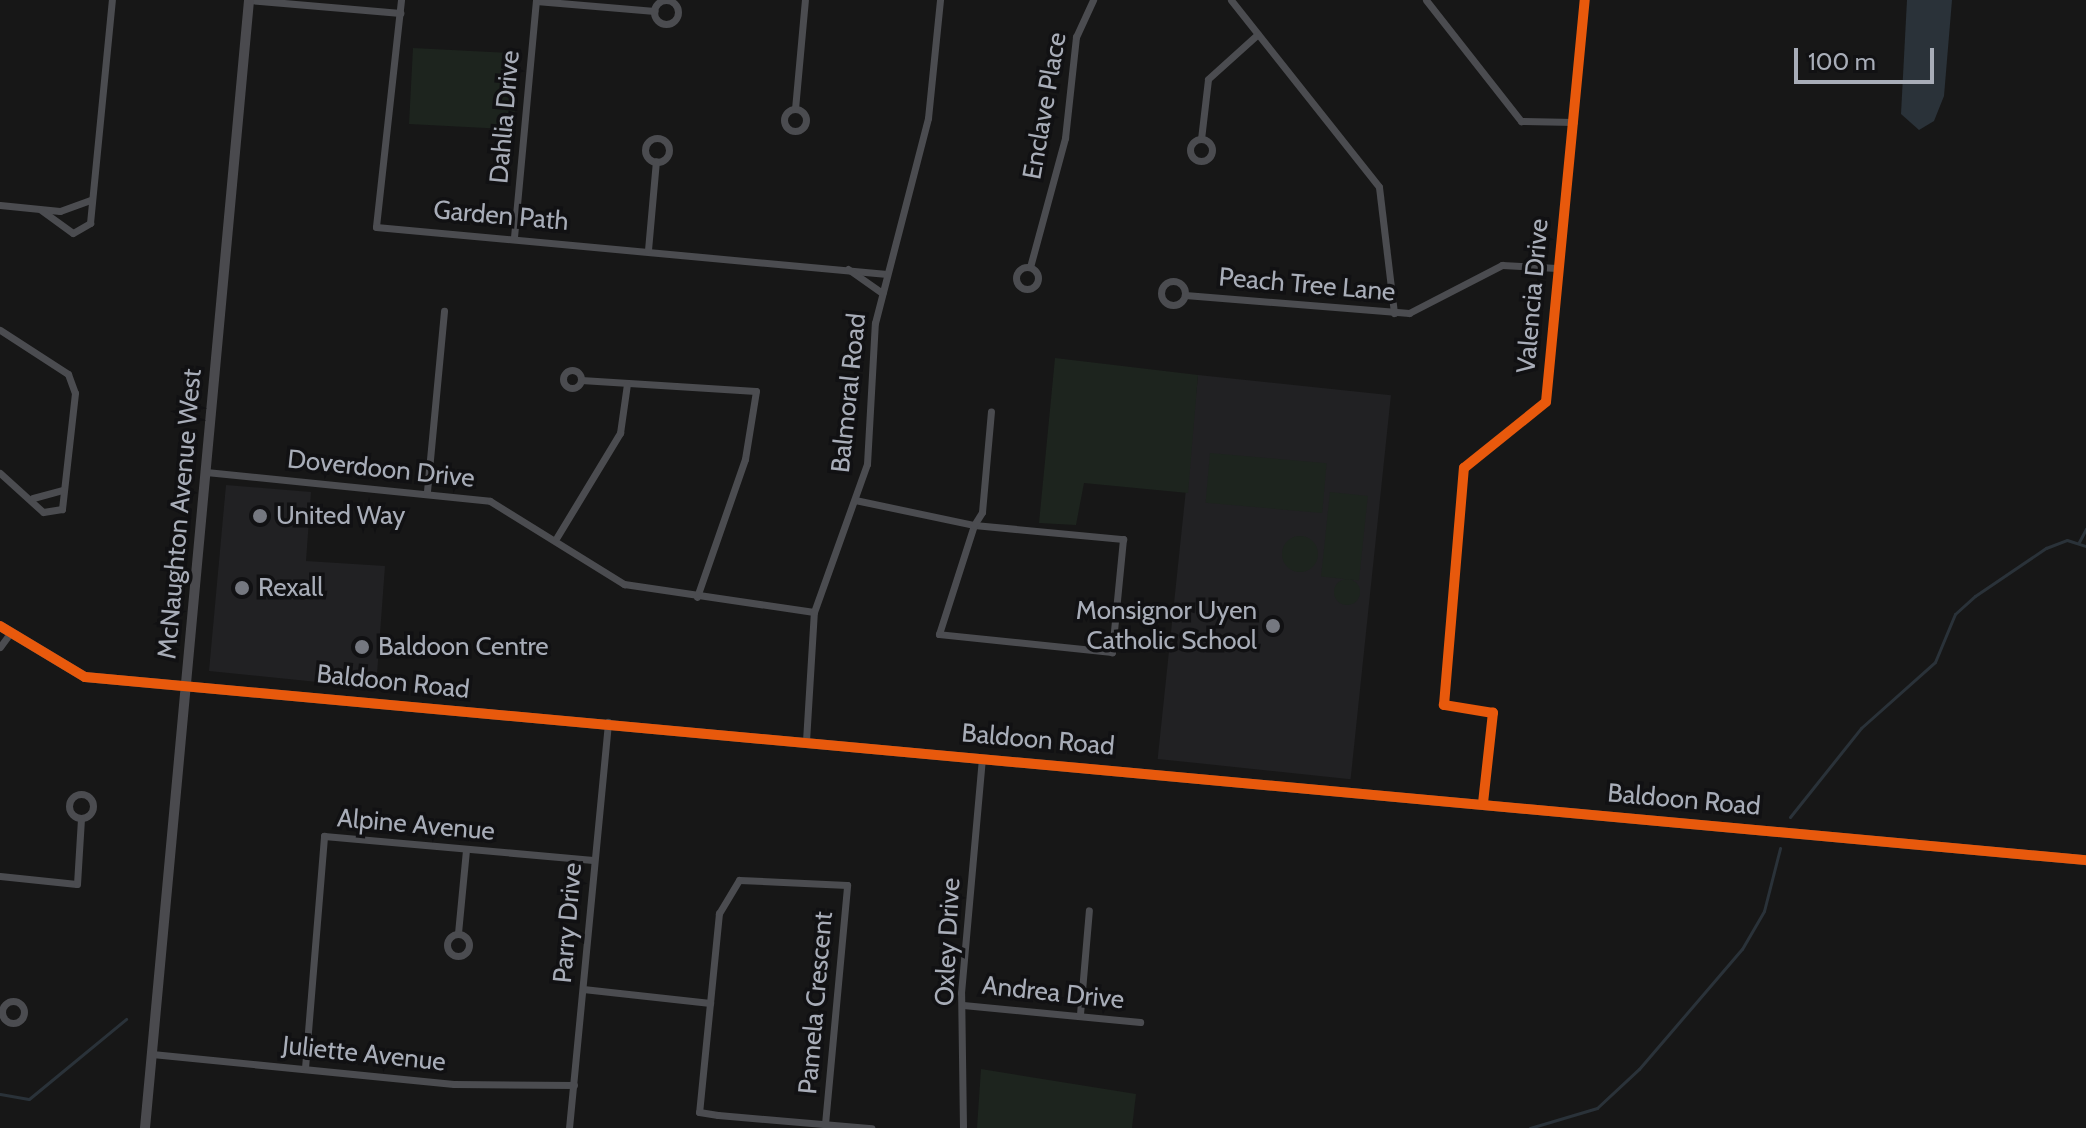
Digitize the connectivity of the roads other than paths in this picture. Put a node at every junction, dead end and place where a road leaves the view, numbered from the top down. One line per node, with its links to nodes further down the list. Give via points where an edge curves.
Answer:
1 (112, 0): 18 (street)
2 (249, 0): 12 (street); 35 (street, McNaughton Avenue West)
3 (401, 0): 12 (street, Garden Path)
4 (536, 0): 11 (street); 21 (street, Dahlia Drive)
5 (805, 0): 14 (street)
6 (940, 0): 26 (street, Balmoral Road, via 928,118)
7 (1093, 0): 23 (street, Enclave Place, via 1076,37 1065,138)
8 (1231, 0): 13 (street)
9 (1426, 0): 15 (street, via 1521,121)
10 (1585, 0): 15 (street, Valencia Drive)
11 (655, 11)
12 (400, 13): 21 (street, Garden Path, via 376,227)
13 (1258, 34): 16 (street, via 1208,79); 30 (street, via 1379,187)
14 (795, 109)
15 (1574, 122): 24 (street, Valencia Drive)
16 (1201, 139)
17 (656, 161): 22 (street)
18 (91, 200): 20 (street); 20 (street, via 90,223 78,233)
19 (0, 205): 20 (street)
20 (41, 210)
21 (514, 237): 22 (street, Garden Path)
22 (648, 250): 25 (street, Garden Path)
23 (1030, 267)
24 (1557, 268): 30 (street, Peach Tree Lane, via 1502,265 1425,309); 52 (street, Valencia Drive, via 1546,402 1464,468 1444,705 1493,713)
25 (848, 269): 26 (street, Garden Path); 27 (street, Garden Path)
26 (887, 274): 27 (street, Balmoral Road)
27 (882, 293): 40 (street, Balmoral Road, via 867,464)
28 (1185, 295): 30 (street, Peach Tree Lane)
29 (444, 311): 38 (street)
30 (1394, 313)
31 (0, 330): 37 (street, via 73,382)
32 (581, 380): 33 (street)
33 (627, 384): 42 (street, via 620,433); 43 (street, via 756,391 745,459)
34 (991, 411): 41 (street, via 982,512)
35 (206, 472): 38 (street, Doverdoon Drive); 48 (street, McNaughton Avenue West)
36 (0, 473): 39 (street)
37 (63, 490): 39 (street); 39 (street, via 65,504 53,515)
38 (427, 491): 42 (street, Doverdoon Drive, via 490,501)
39 (31, 497)
40 (855, 500): 41 (street); 44 (street, Balmoral Road)
41 (974, 525): 41 (street, via 939,634 1112,652 1123,539)
42 (557, 537): 43 (street, Doverdoon Drive, via 624,584)
43 (697, 597): 44 (street, Doverdoon Drive)
44 (814, 612): 50 (street, Balmoral Road)
45 (0, 626): 46 (street, Baldoon Road)
46 (10, 633): 47 (street); 48 (street, Baldoon Road, via 85,677)
47 (0, 647)
48 (187, 685): 49 (street, Baldoon Road); 65 (street, McNaughton Avenue West)
49 (608, 722): 50 (street, Baldoon Road); 55 (street, Parry Drive)
50 (806, 741): 51 (street, Baldoon Road)
51 (982, 758): 52 (street, Baldoon Road); 62 (street, Oxley Drive)
52 (1483, 803): 56 (street, Baldoon Road)
53 (81, 818): 57 (street, via 77,884)
54 (466, 850): 55 (street, Alpine Avenue); 59 (street); 66 (street, Alpine Avenue, via 324,836)
55 (593, 860): 60 (street, Parry Drive)
56 (2086, 860)
57 (0, 876)
58 (1089, 910): 63 (street)
59 (458, 933)
60 (583, 989): 61 (street); 67 (street, Parry Drive)
61 (710, 1003): 68 (street, via 699,1112); 68 (street, Pamela Crescent, via 727,889 752,877 847,885)
62 (963, 1005): 63 (street, Andrea Drive); 72 (street, Oxley Drive)
63 (1080, 1014): 64 (street, Andrea Drive)
64 (1140, 1022)
65 (152, 1054): 66 (street, Juliette Avenue); 69 (street, McNaughton Avenue West)
66 (305, 1068): 67 (street, Juliette Avenue, via 454,1084)
67 (574, 1085): 70 (street, Parry Drive)
68 (825, 1124): 71 (street)
69 (145, 1128)
70 (569, 1128)
71 (871, 1128)
72 (963, 1128)

